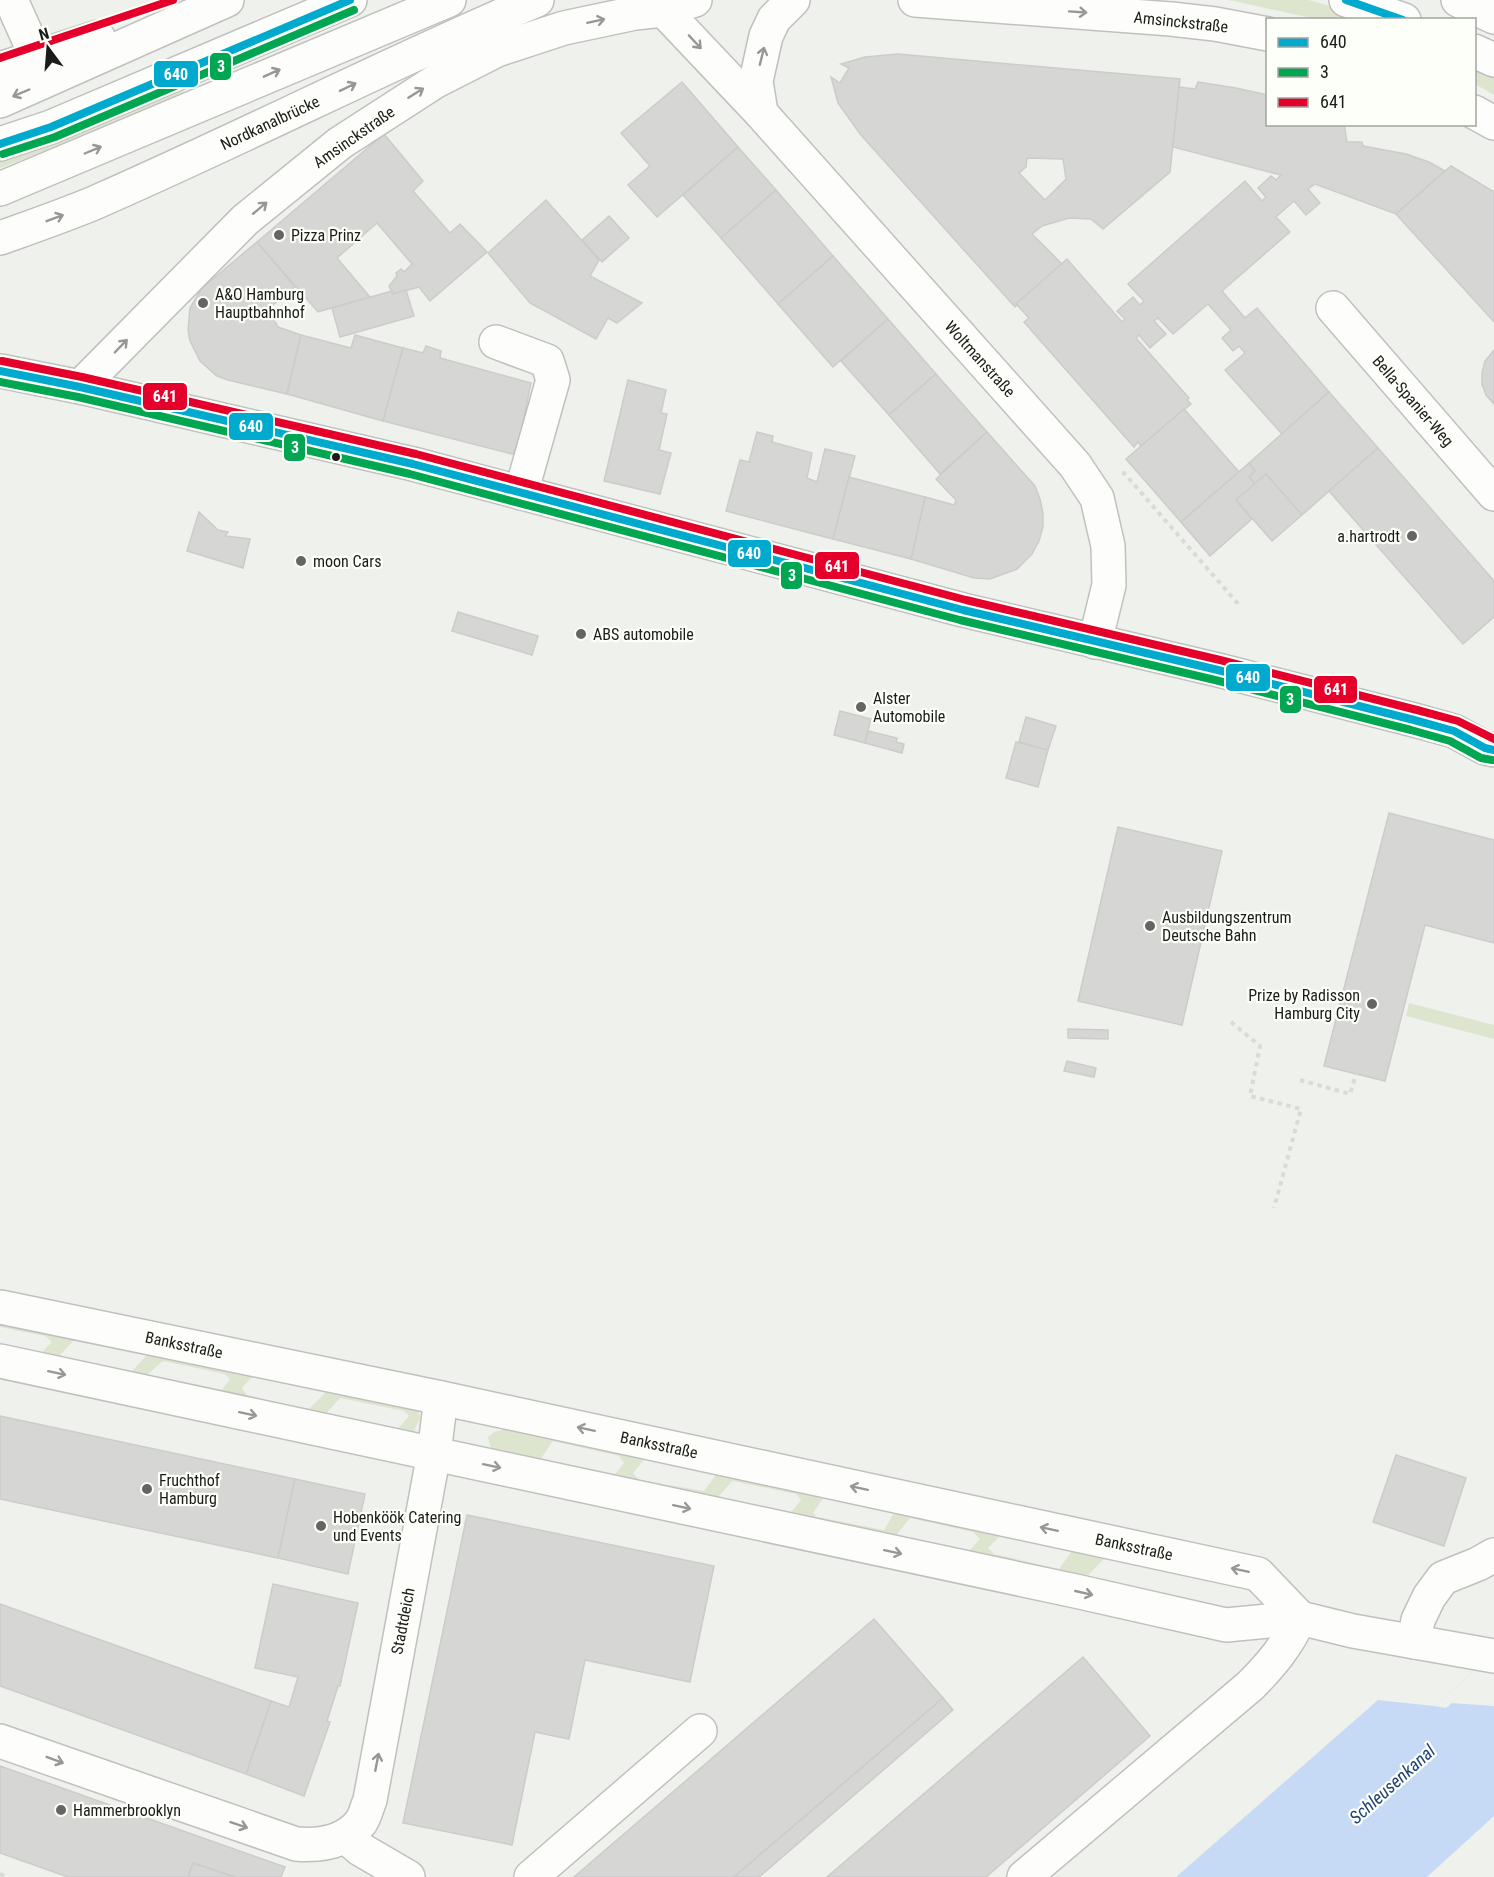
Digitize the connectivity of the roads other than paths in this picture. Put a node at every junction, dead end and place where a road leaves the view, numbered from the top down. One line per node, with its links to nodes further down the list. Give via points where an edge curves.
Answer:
1 (11, 0): 17 (street)
2 (206, 0): 17 (street)
3 (227, 0): 20 (street, one-way to 20)
4 (351, 0): 24 (street, via 51,127)
5 (449, 0): 25 (street, one-way to 5)
6 (537, 0): 26 (street, Nordkanalbrücke, one-way to 6, via 102,199 451,36)
7 (695, 0): 12 (street, Amsinckstraße)
8 (793, 0): 21 (street, one-way to 8, via 756,81 766,36 774,19)
9 (915, 0): 15 (street, Amsinckstraße, one-way to 15, via 1171,19)
10 (1346, 0): 14 (street)
11 (1458, 0): 13 (street)
12 (659, 5): 21 (street, Woltmanstraße, one-way to 21); 30 (street, Amsinckstraße, one-way to 12, via 245,220 340,143 436,81 497,50 564,28)
13 (1494, 17)
14 (1398, 18)
15 (1266, 34)
16 (1476, 52): 18 (street)
17 (36, 58): 19 (street)
18 (1494, 60)
19 (0, 69)
20 (0, 101)
21 (761, 113): 33 (street, Woltmanstraße, via 1075,465 1097,498 1108,546 1110,585)
22 (1476, 113): 23 (street)
23 (1494, 123)
24 (0, 144)
25 (0, 189)
26 (0, 238)
27 (1332, 308): 32 (street, Bella-Spanier-Weg)
28 (496, 342): 31 (street, via 547,361 553,380)
29 (0, 371): 30 (street)
30 (80, 387): 31 (street)
31 (521, 493): 33 (street)
32 (1494, 494)
33 (1095, 642): 34 (street, via 1424,723)
34 (1494, 750)
35 (0, 1307): 37 (street, Banksstraße)
36 (0, 1361): 38 (street, one-way to 38)
37 (441, 1398): 38 (street, Stadtdeich); 40 (street, Banksstraße, one-way to 37, via 1258,1574)
38 (434, 1453): 40 (street, one-way to 40, via 1226,1625); 45 (street, Stadtdeich, one-way to 38, via 361,1822 370,1800)
39 (1494, 1555): 41 (street, via 1443,1578 1425,1604)
40 (1300, 1618): 41 (street); 48 (street, via 1284,1648 1250,1686)
41 (1414, 1642): 42 (street)
42 (1493, 1656)
43 (700, 1731): 47 (street)
44 (0, 1741): 45 (street, Stadtdeich, one-way to 45, via 296,1844 328,1844)
45 (345, 1836): 46 (street)
46 (408, 1877)
47 (531, 1877)
48 (1024, 1877)

